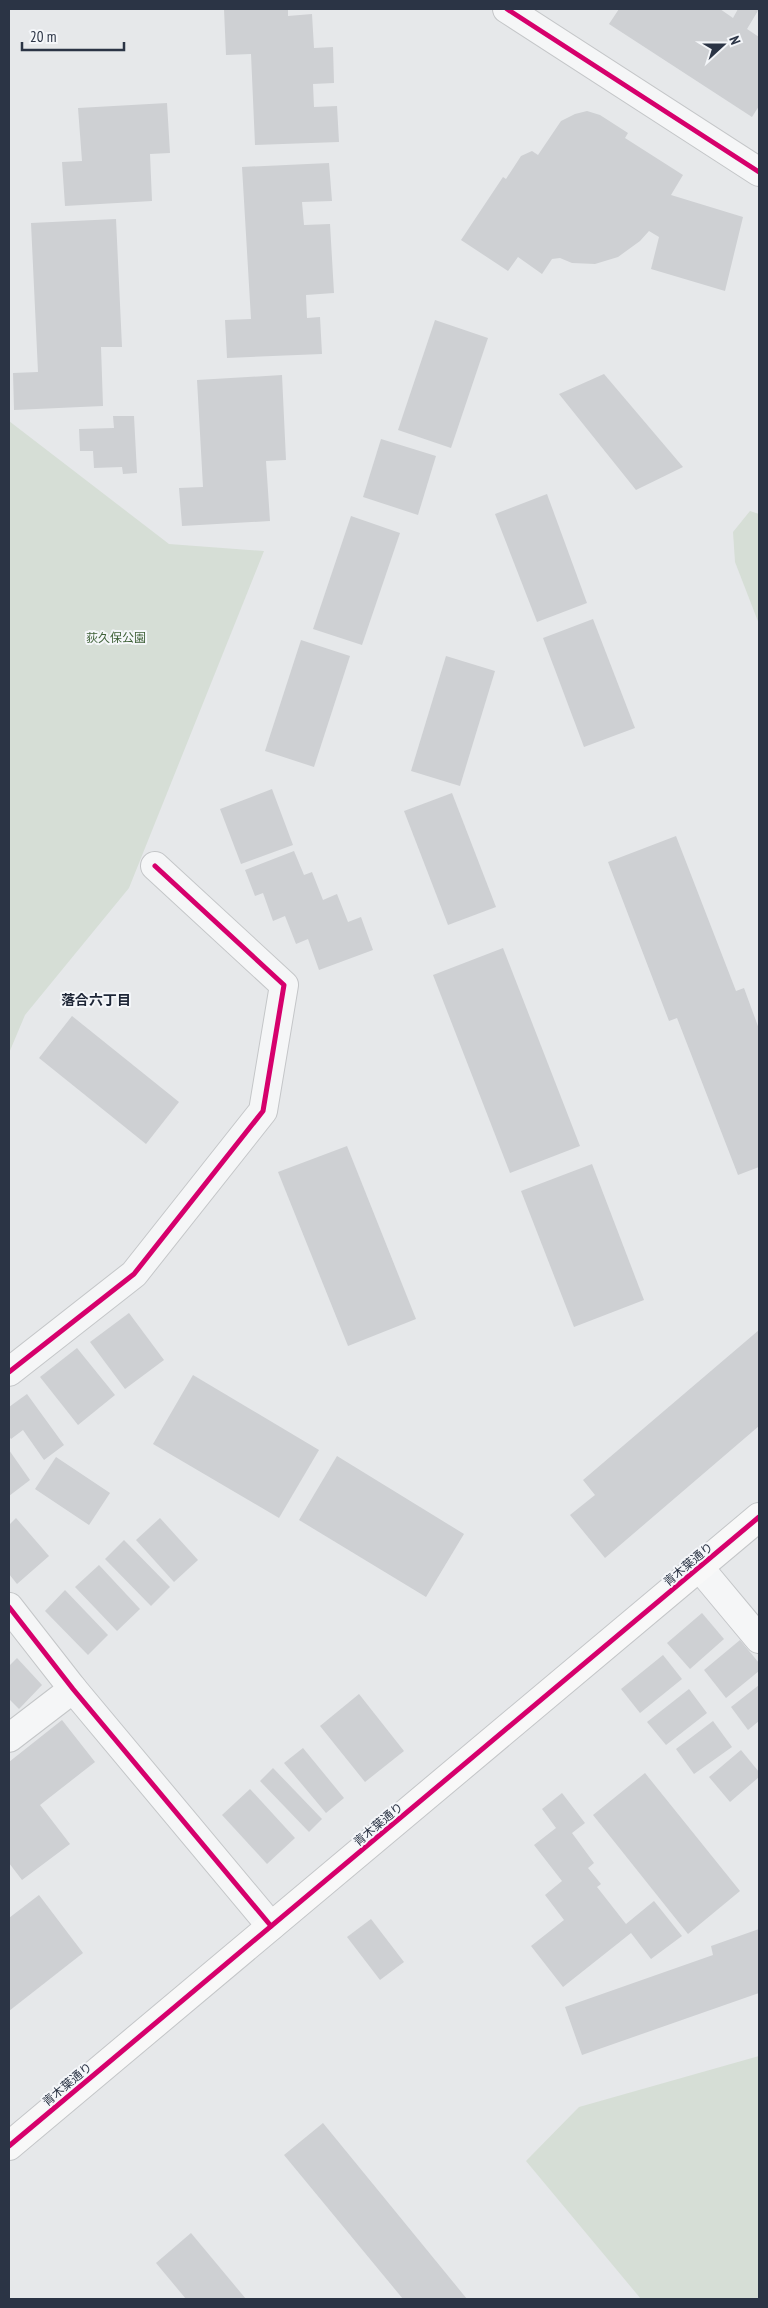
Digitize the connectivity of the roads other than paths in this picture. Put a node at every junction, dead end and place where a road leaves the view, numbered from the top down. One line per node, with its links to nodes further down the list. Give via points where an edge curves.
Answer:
1 (507, 9): 2 (street)
2 (759, 172)
3 (155, 866): 4 (street, via 284,985 263,1111 134,1274)
4 (9, 1372)
5 (759, 1517): 6 (street, 青木葉通り)
6 (699, 1568): 8 (street); 11 (street, 青木葉通り)
7 (9, 1606): 9 (street)
8 (759, 1639)
9 (73, 1689): 10 (street); 11 (street)
10 (9, 1738)
11 (271, 1926): 12 (street, 青木葉通り)
12 (9, 2146)

